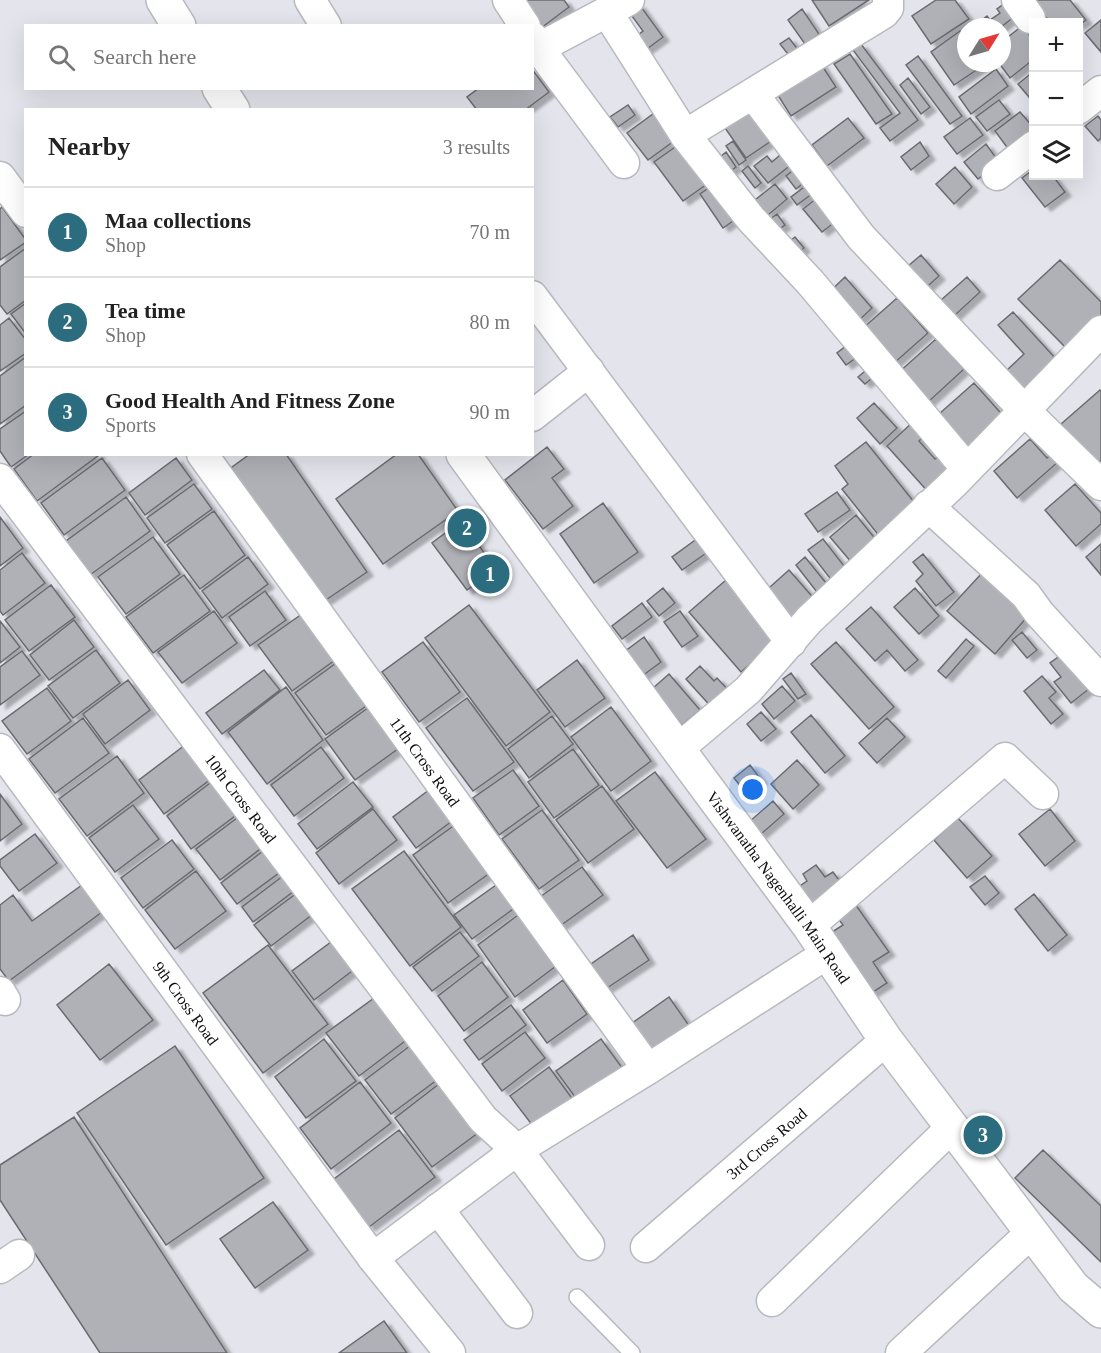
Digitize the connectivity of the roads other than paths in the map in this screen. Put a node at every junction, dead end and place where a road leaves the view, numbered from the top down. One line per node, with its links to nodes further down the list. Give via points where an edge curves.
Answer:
1 (163, 0): 6 (street)
2 (310, 0): 7 (street)
3 (508, 0): 8 (street)
4 (888, 0): 13 (street, via 884,13)
5 (618, 6): 9 (street); 16 (street)
6 (178, 24)
7 (325, 24)
8 (524, 24)
9 (534, 36)
10 (534, 40): 18 (street)
11 (220, 90): 15 (street)
12 (1101, 91): 14 (street)
13 (753, 94): 16 (street); 25 (street, via 861,237)
14 (1083, 105)
15 (231, 108)
16 (685, 135): 29 (street, via 751,219 810,282)
17 (1029, 150): 19 (street)
18 (624, 163)
19 (997, 175)
20 (0, 177): 21 (street)
21 (24, 209)
22 (534, 299): 24 (street)
23 (1101, 331): 25 (street)
24 (589, 371): 26 (street); 33 (street)
25 (1024, 410): 29 (street); 31 (street)
26 (534, 414)
27 (203, 456): 41 (street, 11th Cross Road)
28 (473, 458): 36 (street, Vishwanatha Nagenhalli Main Road)
29 (967, 469): 32 (street)
30 (0, 479): 43 (street, 10th Cross Road, via 483,1119)
31 (1101, 485)
32 (928, 506): 33 (street); 34 (street, via 1026,595)
33 (790, 642): 36 (street, via 748,690)
34 (1101, 681)
35 (0, 749): 48 (street, 9th Cross Road)
36 (678, 749): 38 (street, Vishwanatha Nagenhalli Main Road)
37 (1043, 794): 38 (street, via 1005,758)
38 (809, 926): 39 (street, Vishwanatha Nagenhalli Main Road)
39 (828, 953): 40 (street, Vishwanatha Nagenhalli Main Road); 41 (street)
40 (886, 1040): 42 (street, Vishwanatha Nagenhalli Main Road); 47 (street, 3rd Cross Road)
41 (648, 1069): 43 (street)
42 (952, 1127): 45 (street, Vishwanatha Nagenhalli Main Road); 50 (street)
43 (516, 1150): 44 (street); 46 (street, 10th Cross Road)
44 (438, 1209): 48 (street); 52 (street)
45 (1032, 1232): 51 (street, Vishwanatha Nagenhalli Main Road, via 1073,1287); 55 (street)
46 (589, 1245)
47 (646, 1247)
48 (373, 1258): 53 (street, 9th Cross Road)
49 (577, 1297): 54 (lane)
50 (772, 1301)
51 (1101, 1310)
52 (517, 1313)
53 (450, 1353)
54 (632, 1353)
55 (901, 1353)

